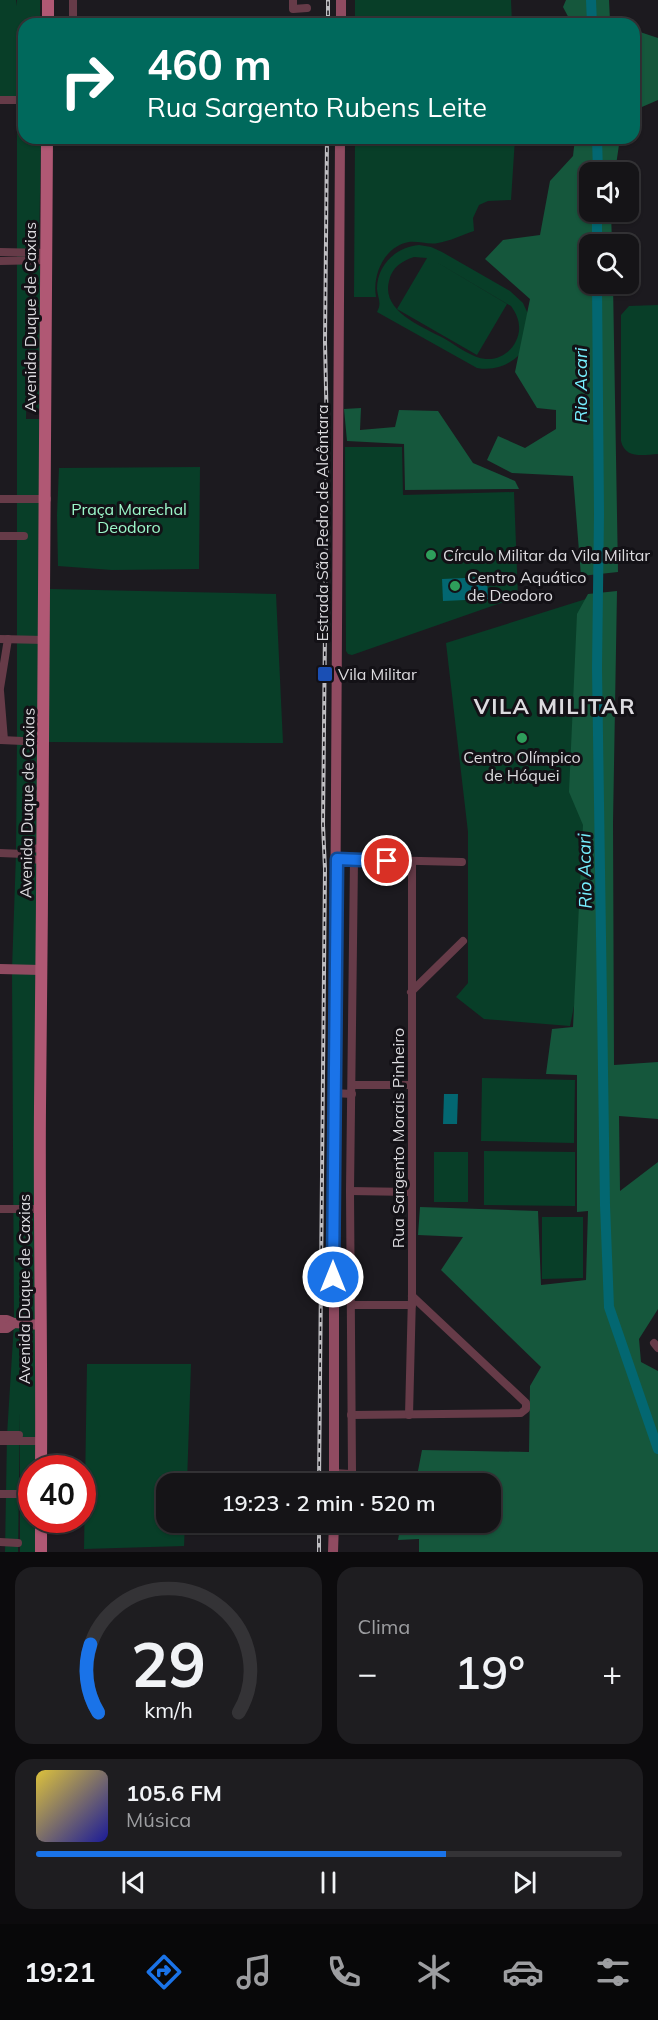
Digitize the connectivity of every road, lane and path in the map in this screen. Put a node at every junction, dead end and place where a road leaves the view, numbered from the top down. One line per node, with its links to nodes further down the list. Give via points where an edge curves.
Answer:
1 (48, 0): 6 (main road)
2 (73, 0): 7 (street)
3 (293, 0): 5 (street, via 293,9)
4 (341, 0): 8 (street)
5 (308, 9)
6 (48, 18)
7 (73, 18)
8 (340, 18)
9 (0, 100): 10 (street)
10 (18, 100)
11 (47, 144): 14 (main road, Avenida Duque de Caxias)
12 (340, 144): 27 (street, Estrada São Pedro de Alcântara)
13 (0, 252): 14 (street)
14 (47, 256): 15 (street); 17 (main road, Avenida Duque de Caxias)
15 (0, 261)
16 (0, 499): 17 (street)
17 (47, 499): 21 (main road, Avenida Duque de Caxias)
18 (0, 536): 19 (street)
19 (24, 536)
20 (4, 639): 21 (street); 22 (street)
21 (44, 640): 24 (main road, Avenida Duque de Caxias)
22 (0, 690): 23 (street)
23 (2, 740): 24 (street)
24 (44, 742): 26 (main road, Avenida Duque de Caxias)
25 (0, 854): 26 (street, via 24,854 29,859)
26 (42, 854): 33 (main road, Avenida Duque de Caxias)
27 (337, 859): 28 (street); 37 (street, Estrada São Pedro de Alcântara)
28 (354, 860): 29 (street); 36 (street)
29 (412, 861): 30 (street); 34 (street, Rua Sargento Morais Pinheiro)
30 (462, 862)
31 (463, 941): 34 (street)
32 (0, 969): 33 (street)
33 (41, 970): 41 (main road, Avenida Duque de Caxias)
34 (411, 992): 35 (street, Rua Sargento Morais Pinheiro)
35 (411, 1085): 36 (street); 39 (street, Rua Sargento Morais Pinheiro)
36 (352, 1090): 37 (street); 38 (street)
37 (334, 1093): 56 (street, Estrada São Pedro de Alcântara)
38 (350, 1191): 39 (street); 43 (street)
39 (411, 1192): 42 (street, Rua Sargento Morais Pinheiro)
40 (0, 1209): 41 (street)
41 (41, 1209): 47 (main road, Avenida Duque de Caxias)
42 (412, 1296): 44 (street, Rua Sargento Morais Pinheiro); 50 (street, via 527,1405 521,1413)
43 (351, 1305): 44 (street); 49 (street)
44 (412, 1305): 50 (street, Rua Sargento Morais Pinheiro)
45 (0, 1320): 46 (street)
46 (14, 1323): 47 (street); 48 (street)
47 (41, 1325): 54 (main road, Avenida Duque de Caxias)
48 (0, 1328)
49 (351, 1415): 50 (street); 57 (street)
50 (409, 1415)
51 (0, 1435): 52 (street)
52 (19, 1438): 53 (street); 54 (street)
53 (0, 1441)
54 (42, 1441): 55 (main road, Avenida Duque de Caxias)
55 (41, 1455)
56 (334, 1473)
57 (351, 1473)
58 (0, 1494): 59 (street)
59 (18, 1494)
60 (41, 1533): 64 (main road)
61 (334, 1533): 65 (street)
62 (0, 1542): 63 (street)
63 (18, 1543)
64 (40, 1552)
65 (333, 1552)

